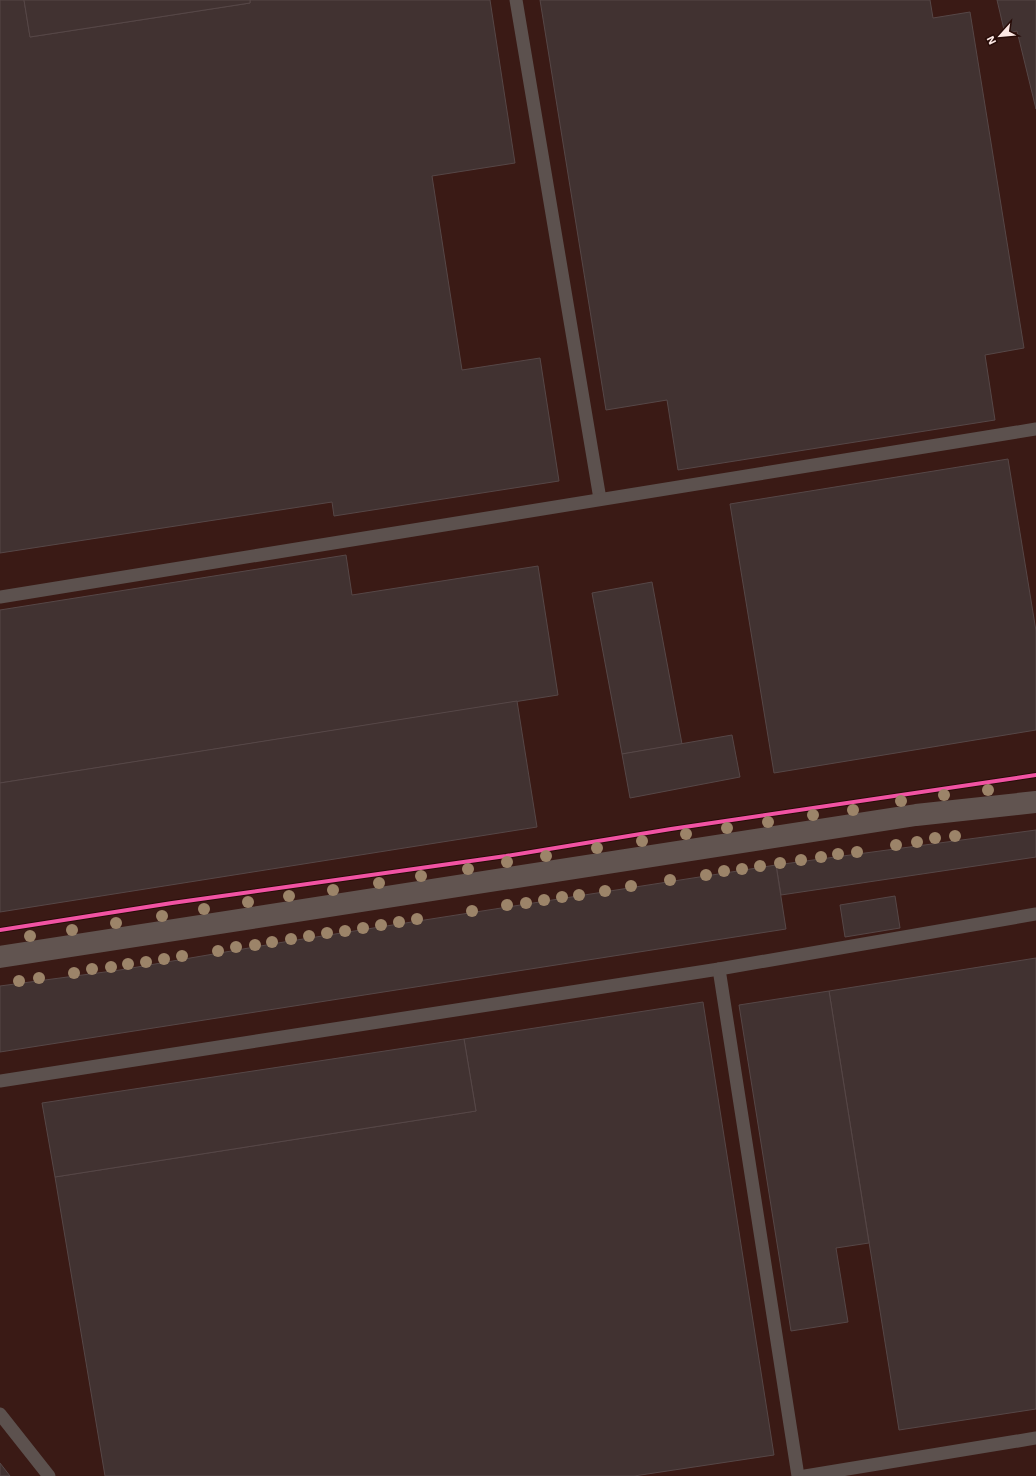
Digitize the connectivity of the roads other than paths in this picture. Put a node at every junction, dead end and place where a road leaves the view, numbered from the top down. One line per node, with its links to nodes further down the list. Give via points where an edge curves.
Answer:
1 (516, 0): 3 (lane)
2 (1036, 429): 3 (lane)
3 (600, 499): 4 (lane)
4 (0, 597)
5 (1036, 802): 7 (main road, via 916,815)
6 (1036, 914): 8 (lane)
7 (0, 957)
8 (719, 969): 9 (lane); 13 (lane)
9 (0, 1081)
10 (0, 1414): 12 (lane)
11 (1036, 1438): 14 (lane)
12 (49, 1476)
13 (798, 1476)
14 (805, 1476)

